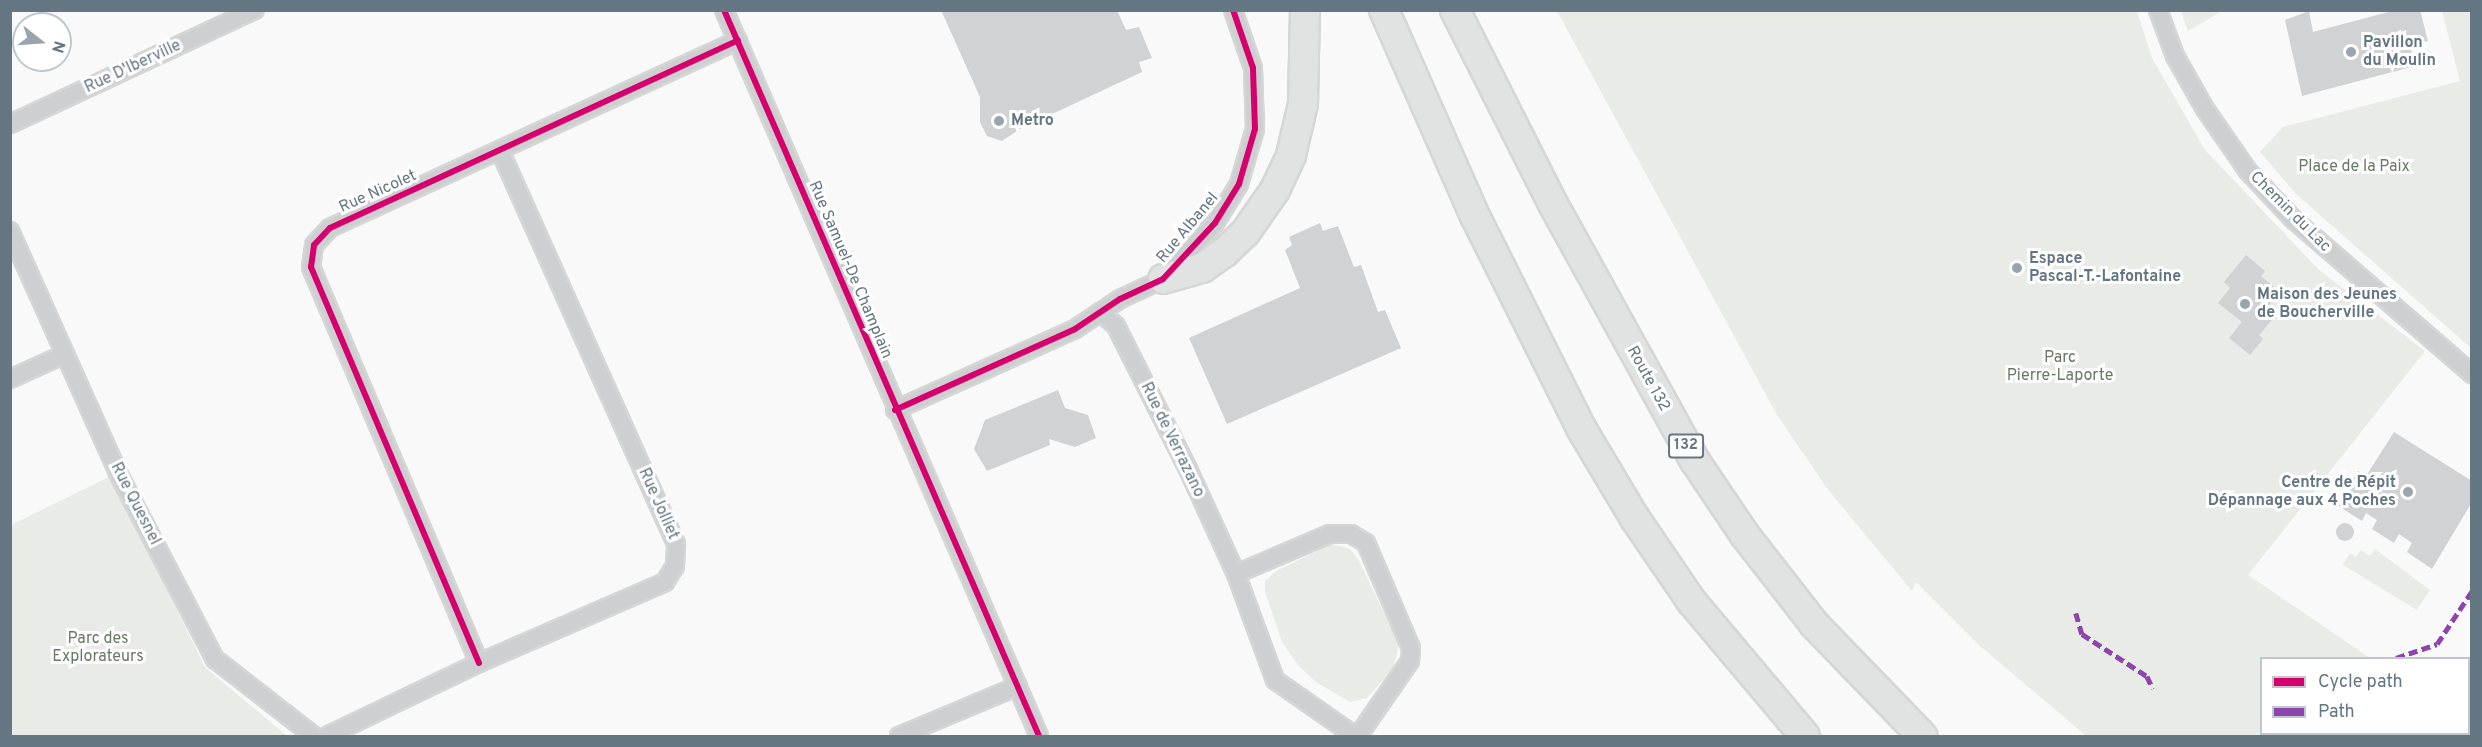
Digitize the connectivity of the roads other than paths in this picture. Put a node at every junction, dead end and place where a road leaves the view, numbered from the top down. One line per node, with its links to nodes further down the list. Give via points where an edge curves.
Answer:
1 (255, 10): 9 (street, Rue D'Iberville)
2 (724, 10): 8 (street, Rue Samuel-De Champlain)
3 (1233, 10): 12 (street, Rue Albanel, via 1244,37 1256,98 1248,162 1219,217)
4 (1305, 10): 12 (highway, via 1301,113 1291,155 1275,190 1245,233 1225,252 1202,268)
5 (1384, 10): 26 (highway, via 1475,216 1581,428 1692,602)
6 (1455, 10): 27 (highway, Route 132 / 132, via 1558,213 1700,469 1744,534 1814,624)
7 (2158, 10): 15 (street, Chemin du Lac, via 2175,56 2199,100 2248,171 2301,227)
8 (738, 40): 10 (street, Rue Nicolet); 17 (street, Rue Samuel-De Champlain)
9 (10, 124)
10 (501, 152): 19 (street, Rue Nicolet, via 330,228 314,245 311,267); 19 (street, Rue Jolliet, via 676,544 675,566 665,582)
11 (10, 231): 14 (street, Rue Quesnel)
12 (1163, 279): 13 (street, Rue Albanel)
13 (1100, 312): 17 (street, Rue Albanel, via 1075,329); 18 (street, Rue de Verrazano, via 1116,326)
14 (65, 354): 16 (street); 21 (street, Rue Quesnel, via 118,473 215,659)
15 (2472, 374)
16 (10, 379)
17 (895, 410): 20 (street, Rue Samuel-De Champlain)
18 (1236, 574): 25 (street, Rue de Verrazano, via 1275,680); 25 (street, Rue de Verrazano, via 1330,534 1351,534 1366,543 1411,648 1410,661)
19 (479, 663): 22 (street, Rue Jolliet)
20 (1018, 686): 23 (street); 24 (street, Rue Samuel-De Champlain)
21 (314, 736)
22 (327, 736)
23 (899, 736)
24 (1039, 736)
25 (1357, 736)
26 (1805, 736)
27 (1922, 736)

